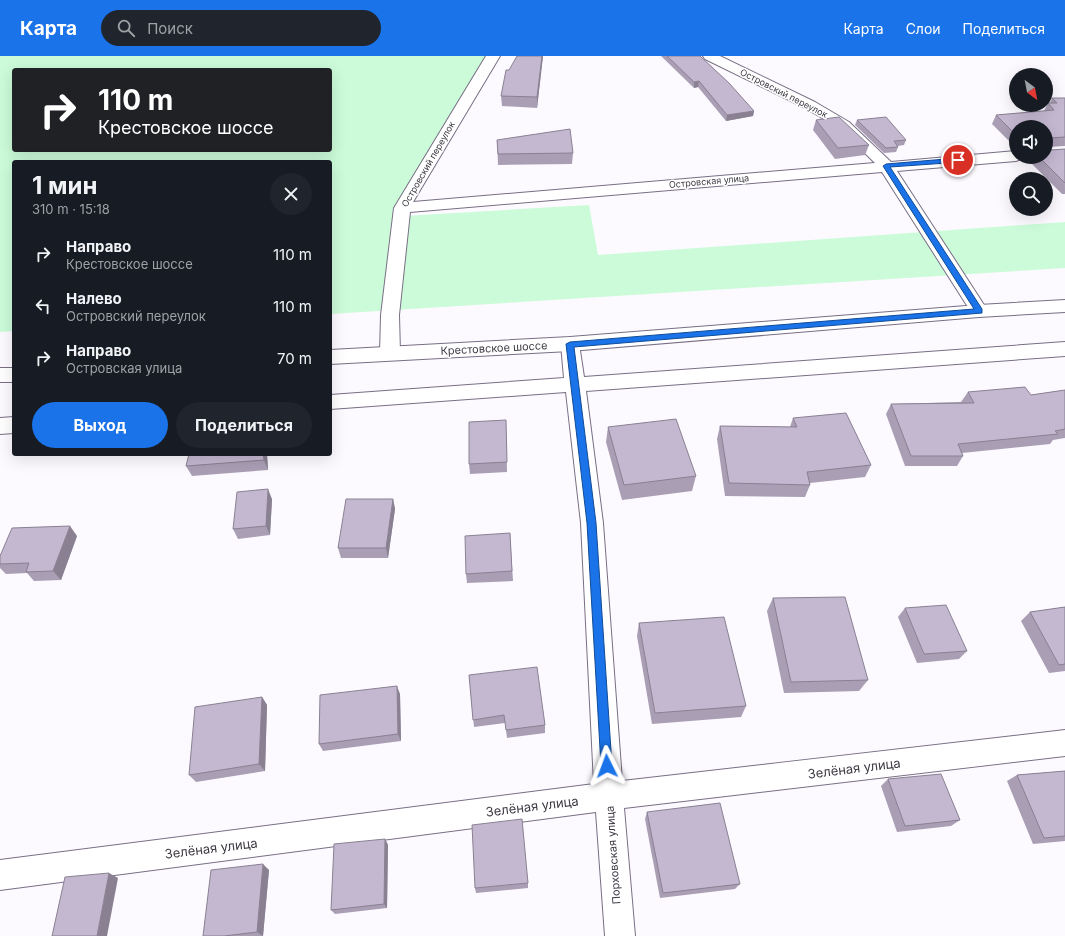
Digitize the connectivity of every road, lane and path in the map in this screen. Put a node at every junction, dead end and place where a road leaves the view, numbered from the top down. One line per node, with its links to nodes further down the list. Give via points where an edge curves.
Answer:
1 (493, 56): 5 (street, Островский переулок)
2 (710, 56): 4 (street, Островский переулок, via 810,104 844,125)
3 (1009, 157): 4 (street, Островская улица)
4 (886, 166): 5 (street, Островская улица); 7 (street, Островский переулок)
5 (402, 208): 10 (street, Островский переулок, via 390,315)
6 (1065, 306): 7 (street, Крестовское шоссе)
7 (979, 311): 8 (street, Крестовское шоссе)
8 (570, 344): 10 (street, Крестовское шоссе); 14 (street, Порховская улица)
9 (1065, 349): 14 (street)
10 (390, 354): 11 (street, Крестовское шоссе)
11 (332, 356)
12 (12, 375): 13 (street)
13 (0, 376)
14 (576, 385): 15 (street); 19 (street, Порховская улица, via 592,523)
15 (332, 402)
16 (12, 425): 17 (street)
17 (0, 426)
18 (1065, 743): 19 (street, Зелёная улица)
19 (609, 796): 20 (street, Зелёная улица); 21 (street, Порховская улица)
20 (0, 875)
21 (620, 936)

